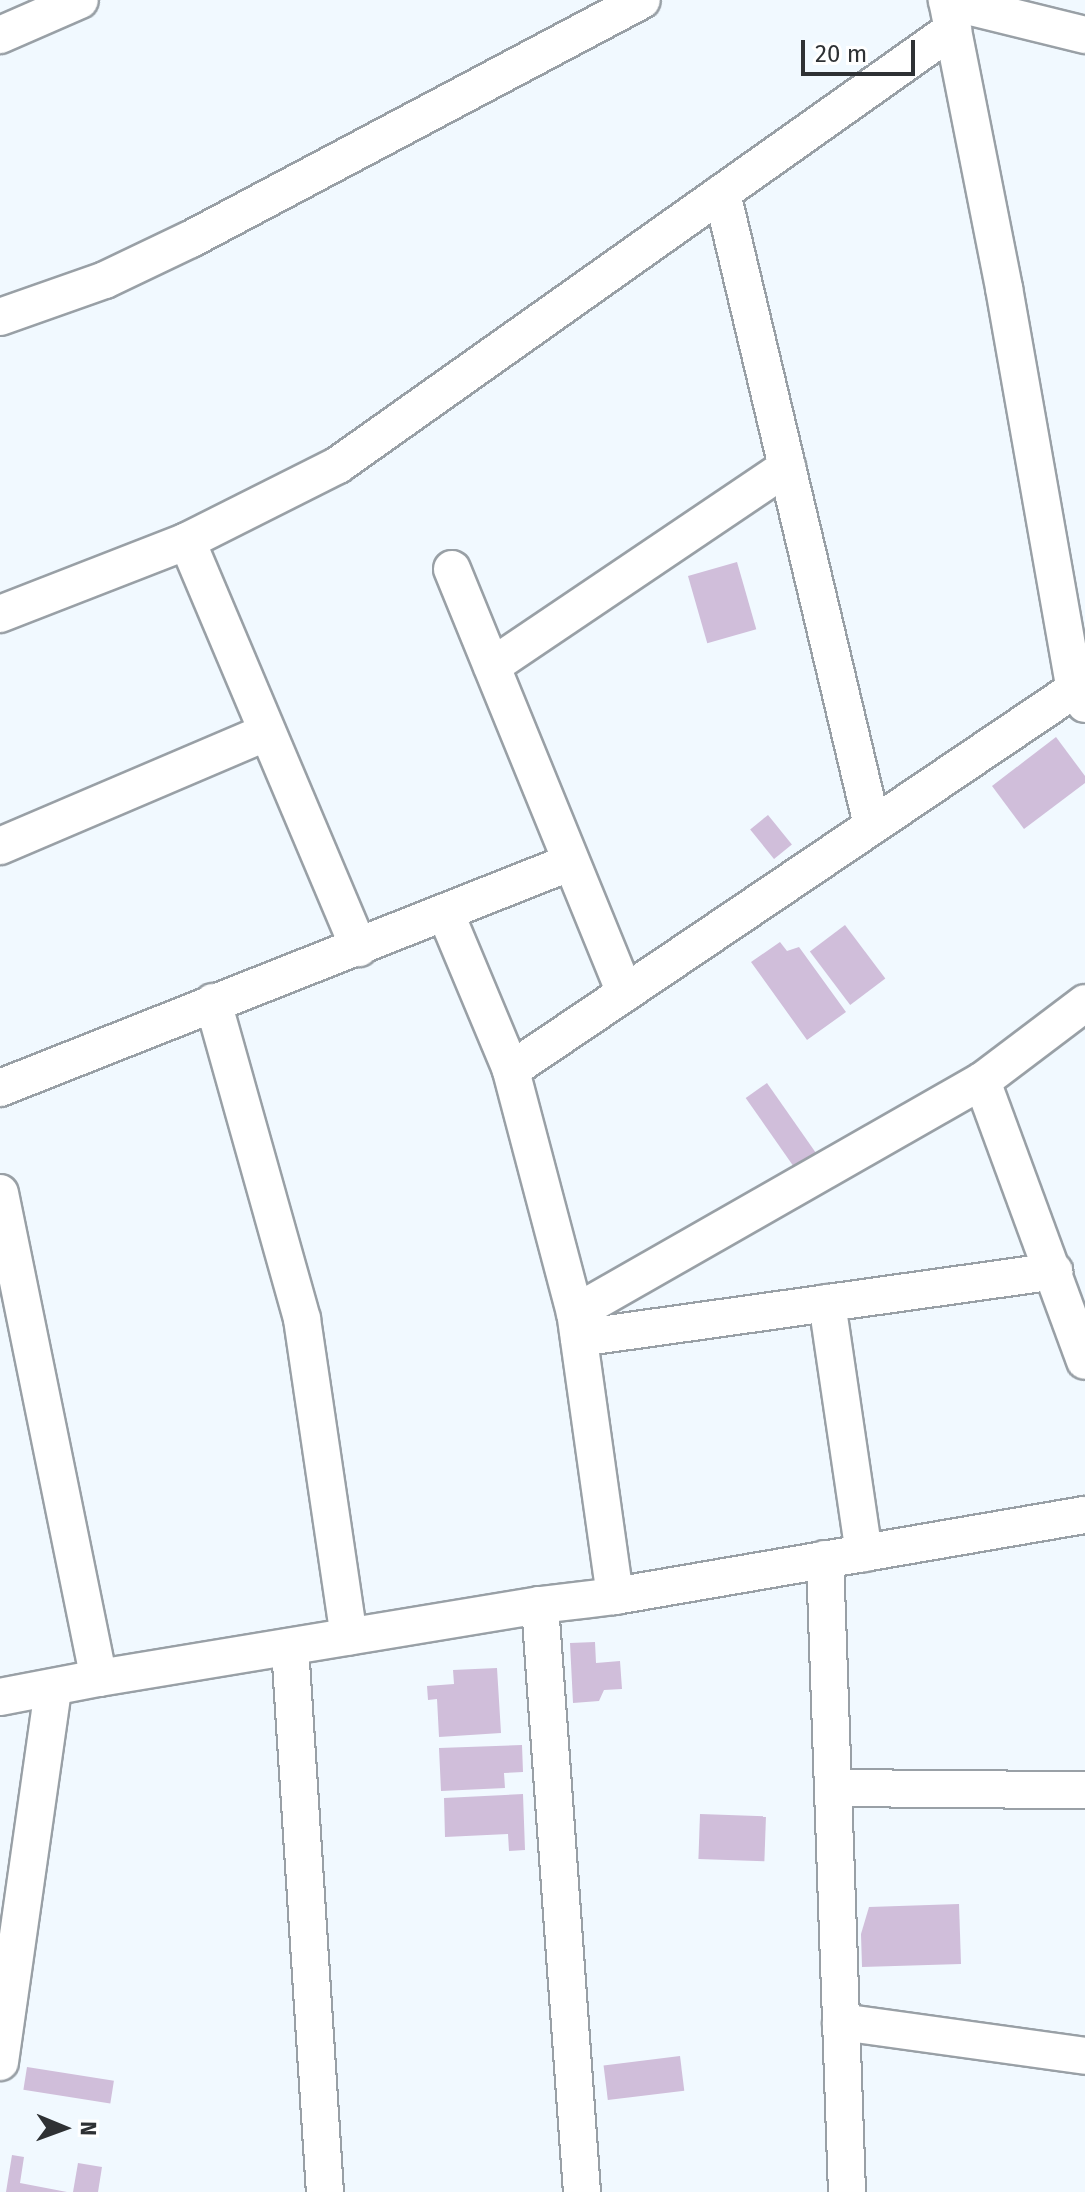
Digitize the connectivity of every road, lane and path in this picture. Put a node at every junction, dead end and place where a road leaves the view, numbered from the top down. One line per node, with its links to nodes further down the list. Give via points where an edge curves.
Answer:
1 (80, 0): 4 (street)
2 (642, 0): 7 (street, via 191,239 105,280)
3 (949, 10): 5 (street); 6 (street); 13 (street)
4 (0, 35)
5 (1085, 35)
6 (722, 193): 8 (street); 9 (street, via 338,465)
7 (0, 317)
8 (787, 467): 12 (street); 15 (street)
9 (187, 541): 11 (street); 14 (street)
10 (452, 569): 12 (street)
11 (0, 614)
12 (492, 666): 17 (street)
13 (1080, 696): 15 (street)
14 (267, 732): 16 (street); 19 (street)
15 (872, 825): 20 (street)
16 (0, 846)
17 (571, 862): 18 (street); 20 (street)
18 (445, 912): 19 (street); 23 (street)
19 (359, 948): 21 (street)
20 (625, 993): 23 (street)
21 (213, 1002): 25 (street); 36 (street, via 302,1319)
22 (1085, 1003): 24 (street)
23 (511, 1070): 29 (street)
24 (982, 1081): 27 (street); 29 (street)
25 (0, 1088)
26 (0, 1193): 38 (street)
27 (1054, 1271): 28 (street); 30 (street)
28 (827, 1303): 29 (street); 32 (street)
29 (577, 1325): 34 (street)
30 (1085, 1361)
31 (1085, 1515): 32 (street)
32 (864, 1553): 33 (street)
33 (825, 1559): 34 (street); 41 (street)
34 (615, 1596): 35 (street)
35 (540, 1605): 36 (street); 47 (street)
36 (349, 1637): 37 (street)
37 (290, 1647): 38 (street); 46 (street)
38 (99, 1678): 39 (street)
39 (53, 1688): 40 (street); 45 (street)
40 (0, 1697)
41 (833, 1788): 42 (street); 43 (street)
42 (1085, 1790)
43 (841, 2022): 44 (street); 48 (street)
44 (1085, 2056)
45 (0, 2062)
46 (325, 2192)
47 (582, 2192)
48 (847, 2192)

